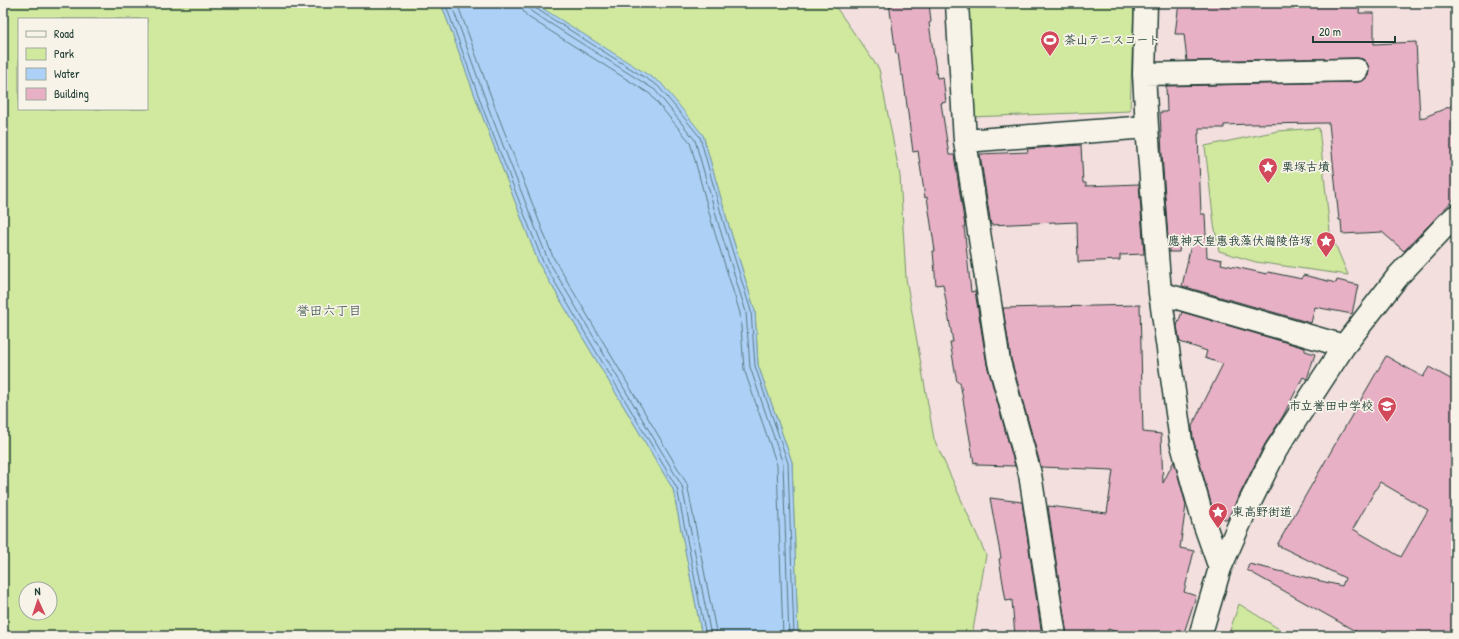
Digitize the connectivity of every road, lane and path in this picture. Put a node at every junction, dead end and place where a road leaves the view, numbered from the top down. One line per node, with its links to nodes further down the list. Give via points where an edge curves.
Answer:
1 (957, 3): 6 (street)
2 (1146, 3): 4 (street)
3 (1357, 70): 4 (street)
4 (1144, 74): 5 (street)
5 (1147, 128): 6 (street); 8 (street)
6 (965, 141): 11 (street, via 999,362 1030,474)
7 (1456, 216): 9 (street, via 1399,275)
8 (1160, 292): 9 (street); 10 (street, via 1181,441 1203,520)
9 (1344, 346): 10 (street, via 1276,450)
10 (1220, 568): 12 (street)
11 (1056, 636)
12 (1200, 636)

